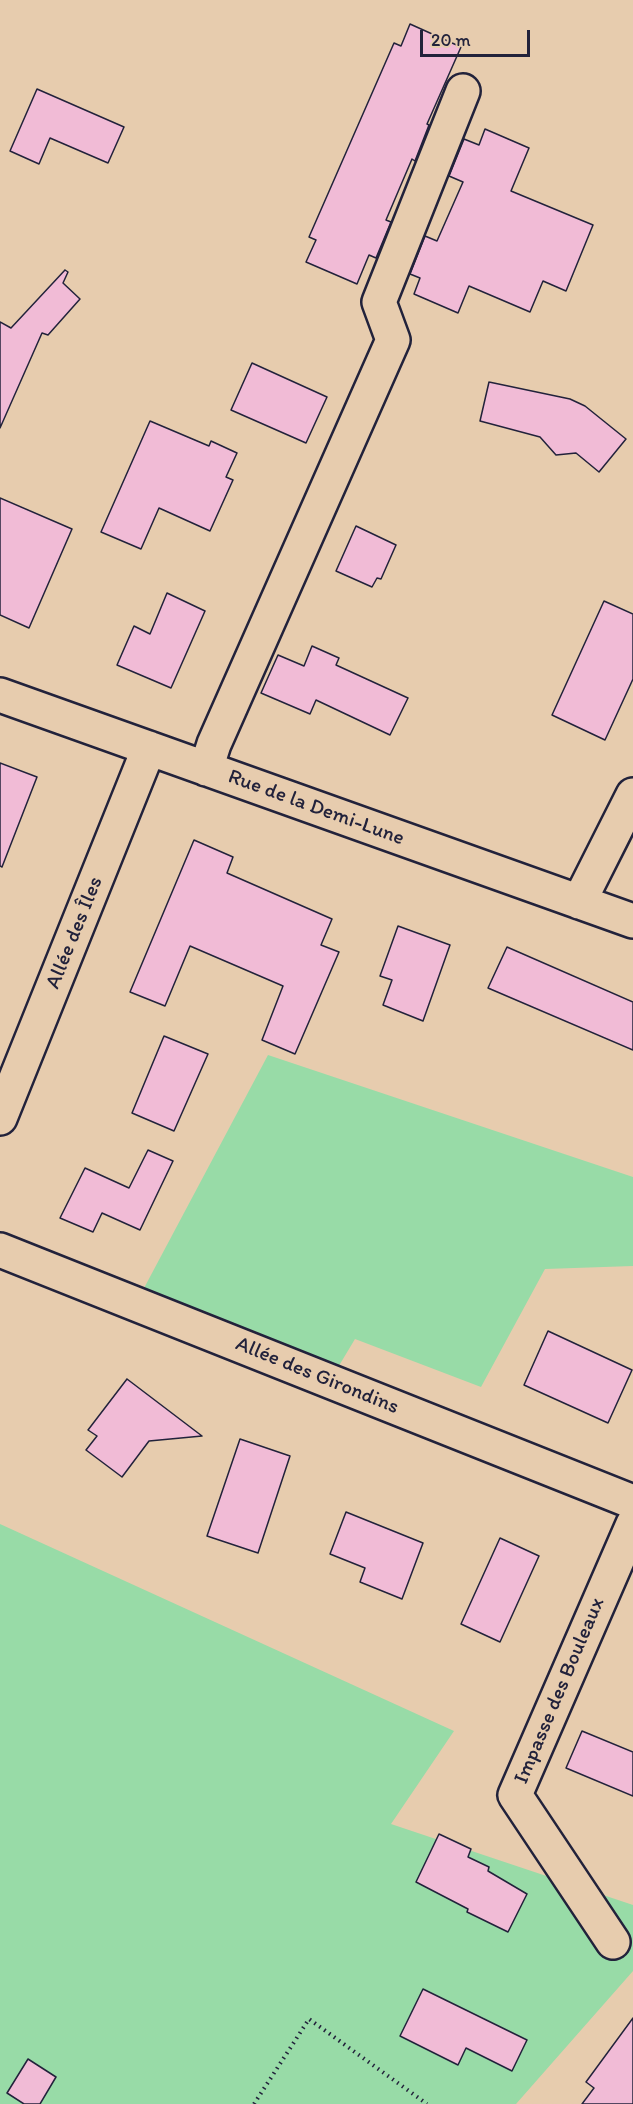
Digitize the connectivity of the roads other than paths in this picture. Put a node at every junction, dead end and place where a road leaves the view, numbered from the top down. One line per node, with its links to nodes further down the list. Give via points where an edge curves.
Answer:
1 (463, 91): 4 (street, via 379,302 393,340)
2 (0, 694): 3 (street, Rue de la Demi-Lune)
3 (149, 748): 4 (street, Rue de la Demi-Lune); 8 (street, Allée des Îles)
4 (206, 768): 6 (street, Rue de la Demi-Lune)
5 (633, 795): 6 (street)
6 (579, 902): 7 (street, Rue de la Demi-Lune)
7 (633, 921)
8 (0, 1118)
9 (0, 1250): 10 (street, Allée des Girondins)
10 (633, 1502)
11 (633, 1524): 12 (street, Impasse des Bouleaux, via 515,1795)
12 (613, 1942)

